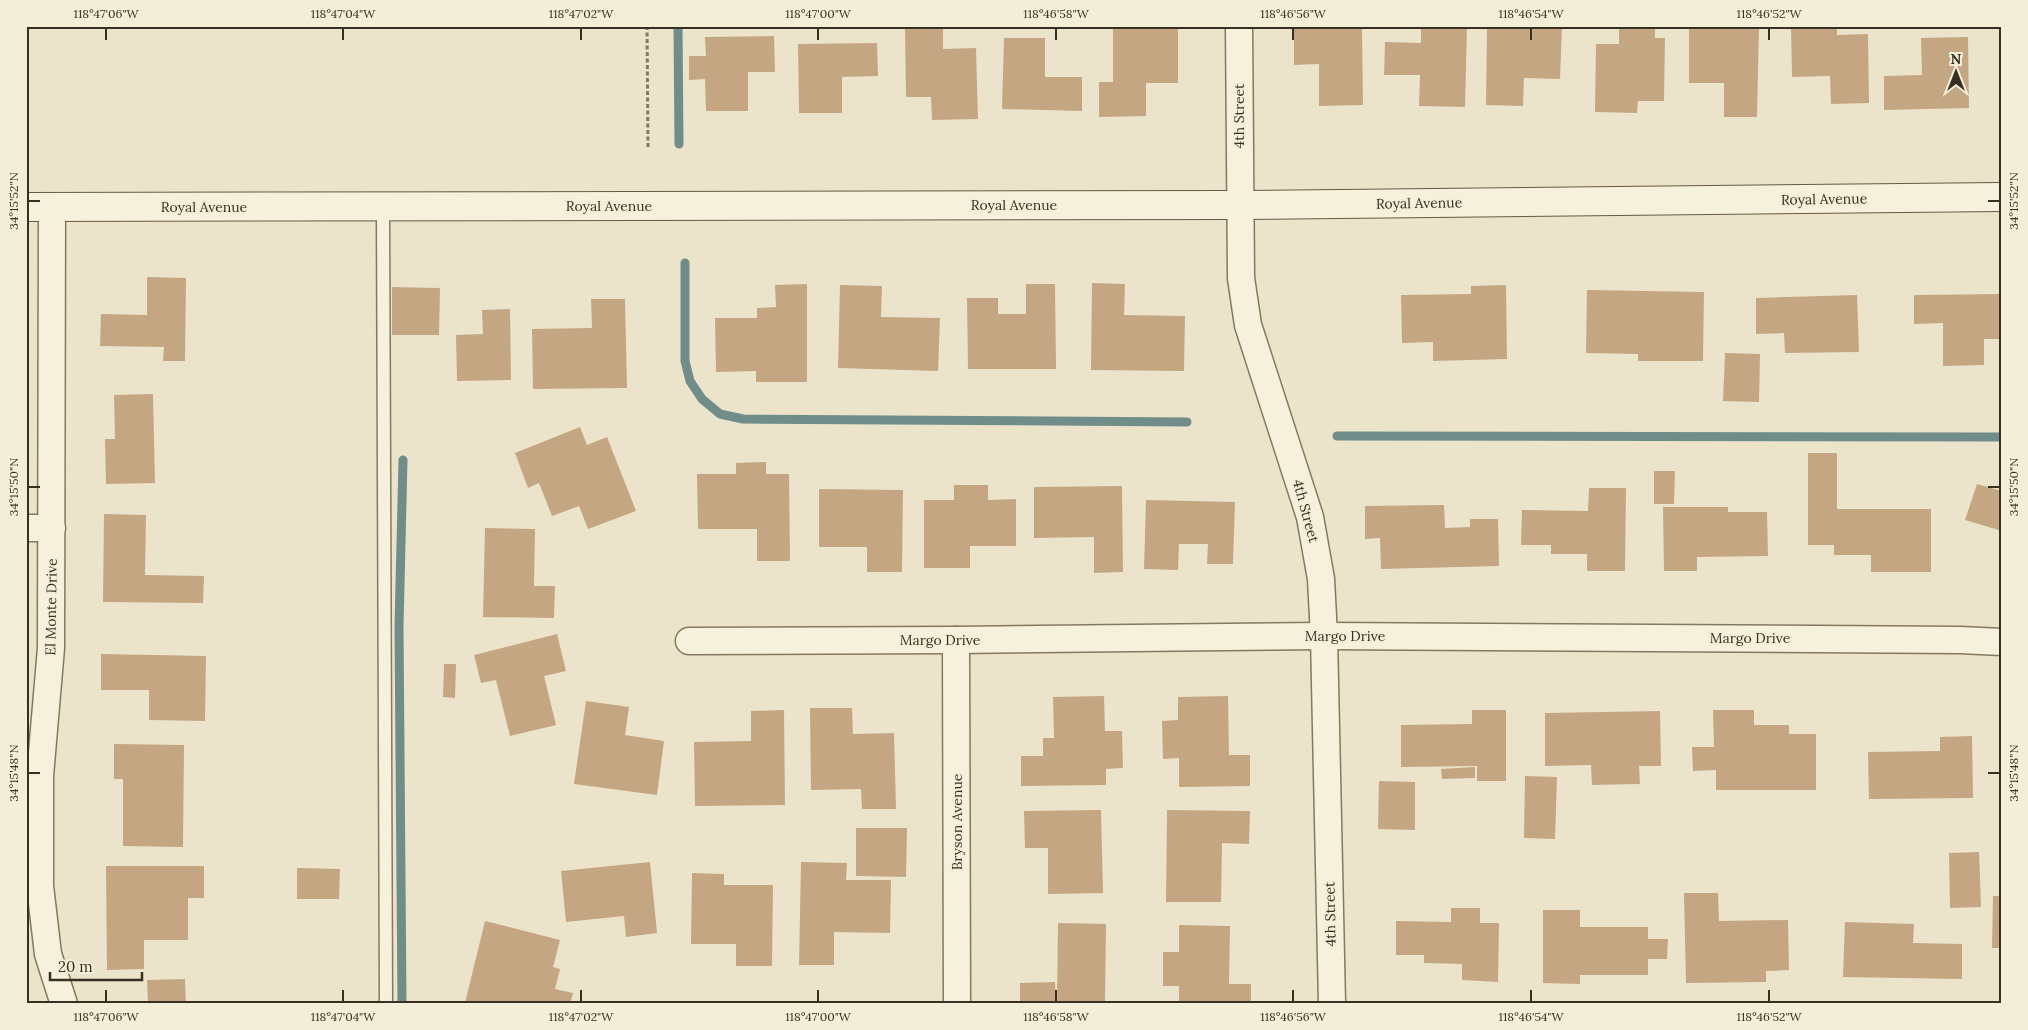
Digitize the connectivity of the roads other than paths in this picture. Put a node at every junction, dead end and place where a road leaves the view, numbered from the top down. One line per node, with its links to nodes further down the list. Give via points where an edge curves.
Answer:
1 (1239, 26): 3 (street, 4th Street)
2 (2002, 197): 3 (main road, Royal Avenue)
3 (1239, 205): 4 (main road, Royal Avenue); 8 (street, 4th Street, via 1241,278 1248,325 1310,517 1321,579)
4 (382, 206): 5 (main road, Royal Avenue); 13 (lane)
5 (39, 207): 7 (street, El Monte Drive)
6 (26, 528): 7 (street)
7 (52, 528): 12 (street, El Monte Drive, via 51,648 40,776 40,886 48,954)
8 (1324, 636): 9 (street, Margo Drive); 11 (street, Margo Drive); 15 (street, 4th Street)
9 (956, 640): 10 (street, Margo Drive); 14 (street, Bryson Avenue)
10 (689, 641)
11 (2002, 642)
12 (64, 1004)
13 (386, 1004)
14 (957, 1004)
15 (1332, 1004)

